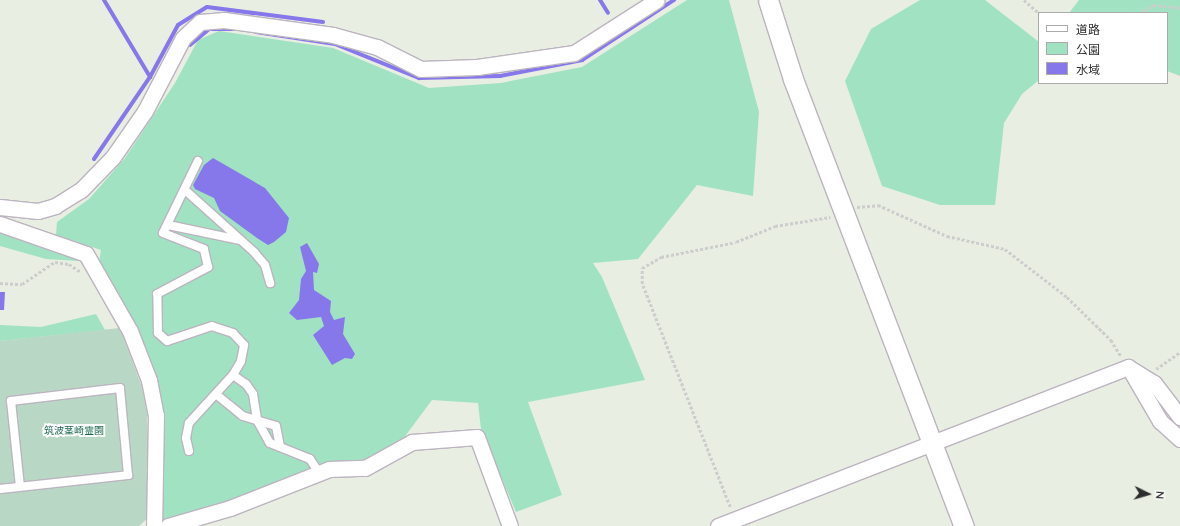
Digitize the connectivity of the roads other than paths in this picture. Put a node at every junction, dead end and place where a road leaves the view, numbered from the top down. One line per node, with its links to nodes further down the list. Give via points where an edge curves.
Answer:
1 (657, 0): 5 (street, via 574,53 477,66 421,70 377,47 333,35 224,20 200,22 183,38 145,111 113,157 81,190 55,206 38,211)
2 (768, 0): 16 (street, via 793,79)
3 (198, 161): 4 (lane)
4 (185, 190): 7 (lane); 8 (lane)
5 (0, 208)
6 (0, 224): 23 (street, via 78,249 93,265 132,336 149,380 157,445)
7 (168, 225): 8 (lane); 11 (lane, via 163,233 204,249 208,267 156,294 158,333 167,341 212,326 233,333 244,344 241,361)
8 (240, 241): 9 (lane, via 265,265)
9 (270, 283)
10 (1128, 367): 13 (street, via 1154,383); 15 (street, via 1160,421); 16 (street)
11 (233, 375): 12 (lane); 14 (lane, via 246,384 253,394)
12 (217, 395): 14 (lane, via 234,411); 18 (lane, via 189,423 186,438)
13 (1180, 417)
14 (257, 420): 17 (lane, via 270,442); 17 (lane, via 276,426)
15 (1180, 439)
16 (933, 443): 22 (street); 27 (street)
17 (280, 447): 19 (lane, via 310,459)
18 (189, 451)
19 (319, 473): 24 (street, via 230,508); 25 (street, via 365,468 412,442 477,437)
20 (20, 487): 20 (lane, via 128,475 120,388 11,401); 21 (lane)
21 (0, 489)
22 (736, 523): 26 (street)
23 (154, 526)
24 (168, 526)
25 (510, 526)
26 (718, 526)
27 (964, 526)

